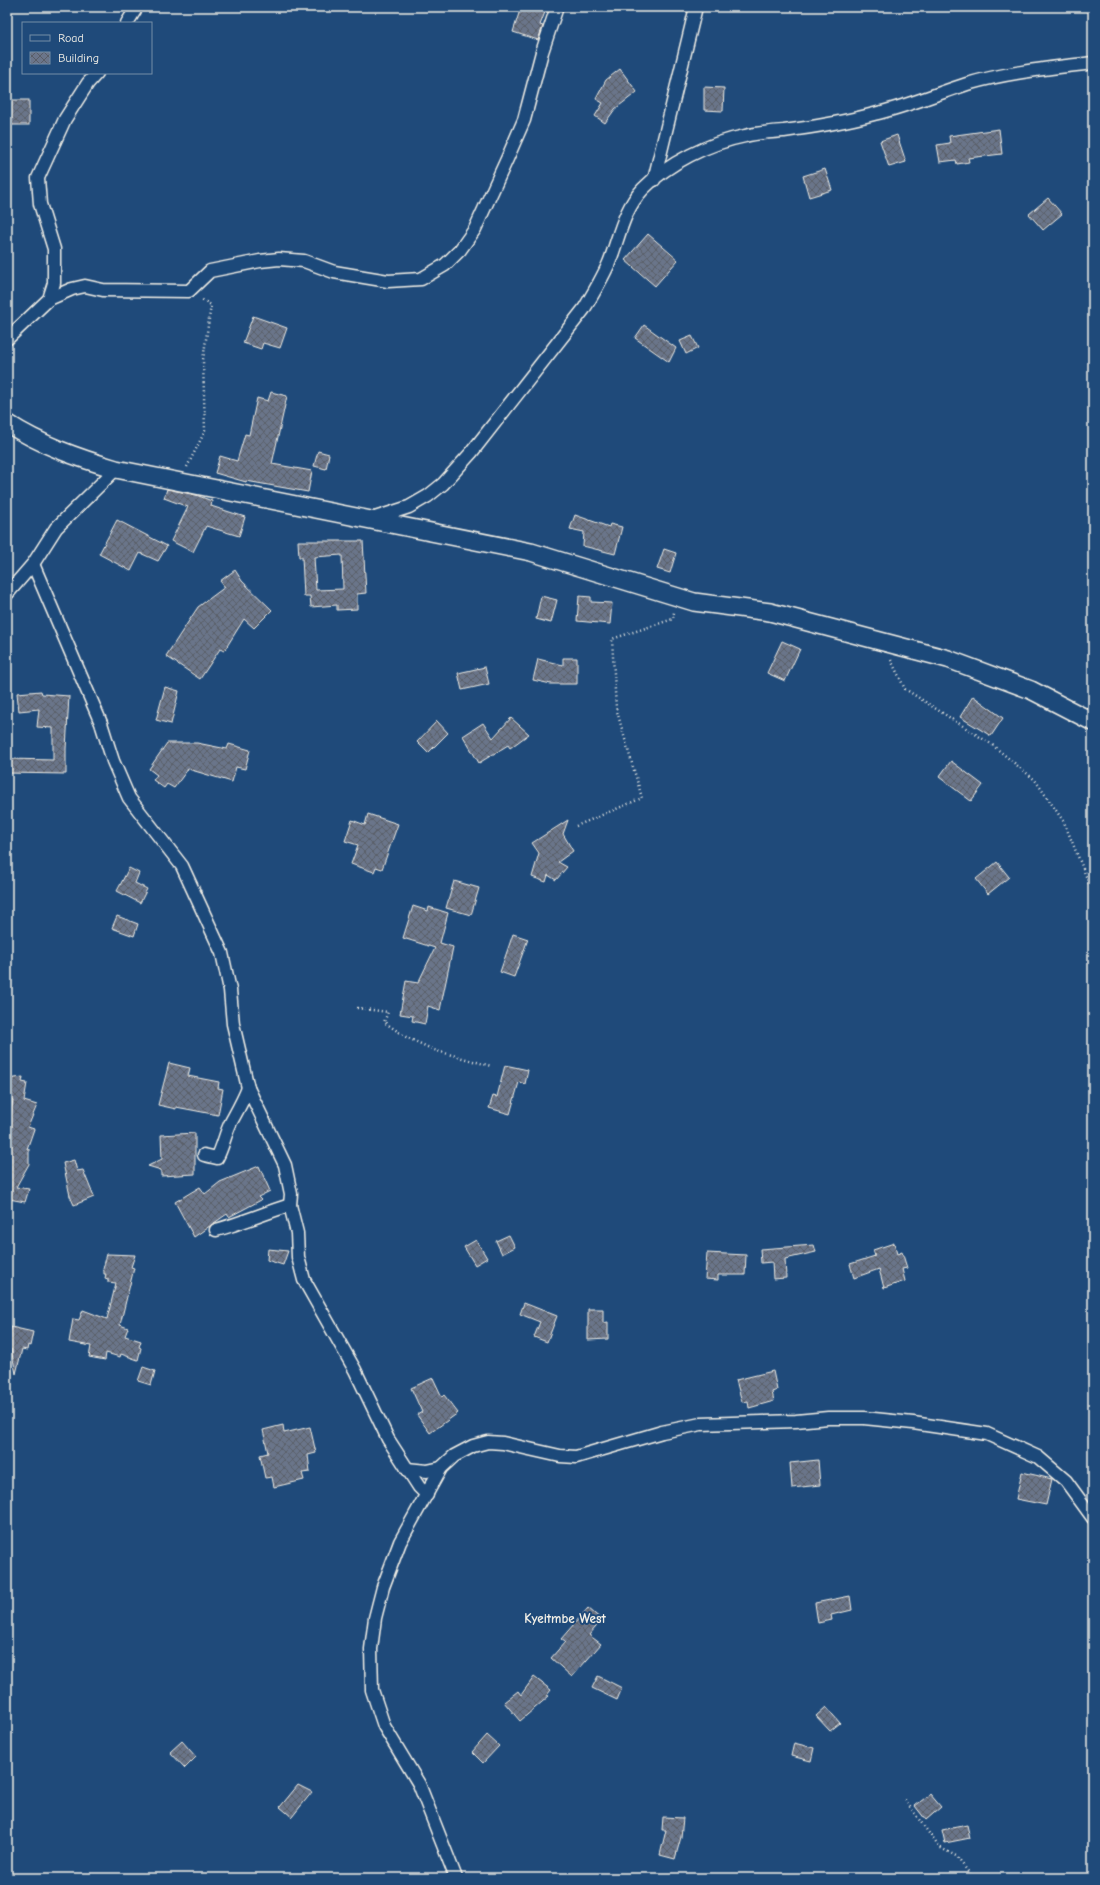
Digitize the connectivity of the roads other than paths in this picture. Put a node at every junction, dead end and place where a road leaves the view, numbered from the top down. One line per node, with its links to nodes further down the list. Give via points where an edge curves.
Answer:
1 (137, 7): 4 (street)
2 (557, 7): 8 (street, via 524,120 475,229 445,265 421,279 388,281 334,272 304,261 279,259 210,271 189,291 103,290 85,286)
3 (696, 7): 7 (street)
4 (128, 22)
5 (1093, 63): 7 (street, via 1014,73 968,84 875,114 744,136 689,156)
6 (96, 74): 8 (street, via 65,120 38,178 40,204 54,249 54,283)
7 (654, 180): 12 (street, via 631,205 608,264 584,309 471,453 443,484 428,496 409,507)
8 (49, 299): 9 (street)
9 (7, 339)
10 (7, 423): 11 (street, via 78,458)
11 (116, 470): 12 (street, via 180,481 321,512); 13 (street, via 56,528)
12 (372, 519): 15 (street, via 531,552 694,602 770,612 948,659 1032,690)
13 (33, 564): 14 (street); 16 (street, via 101,723 113,761 129,798 182,866 218,942 230,990 233,1024)
14 (7, 594)
15 (1093, 722)
16 (248, 1088): 17 (street, via 217,1158); 18 (street, via 286,1165 291,1194)
17 (204, 1155)
18 (290, 1205): 19 (street); 21 (street, via 304,1280)
19 (216, 1230)
20 (441, 1468): 21 (street); 22 (street); 23 (street, via 454,1456 473,1446 488,1442 576,1457 662,1432 701,1424 864,1418 987,1434 1038,1457 1066,1481)
21 (407, 1470): 22 (street)
22 (427, 1495): 24 (street, via 400,1542 374,1618 371,1649 372,1690 384,1726 419,1784)
23 (1093, 1518)
24 (456, 1878)

